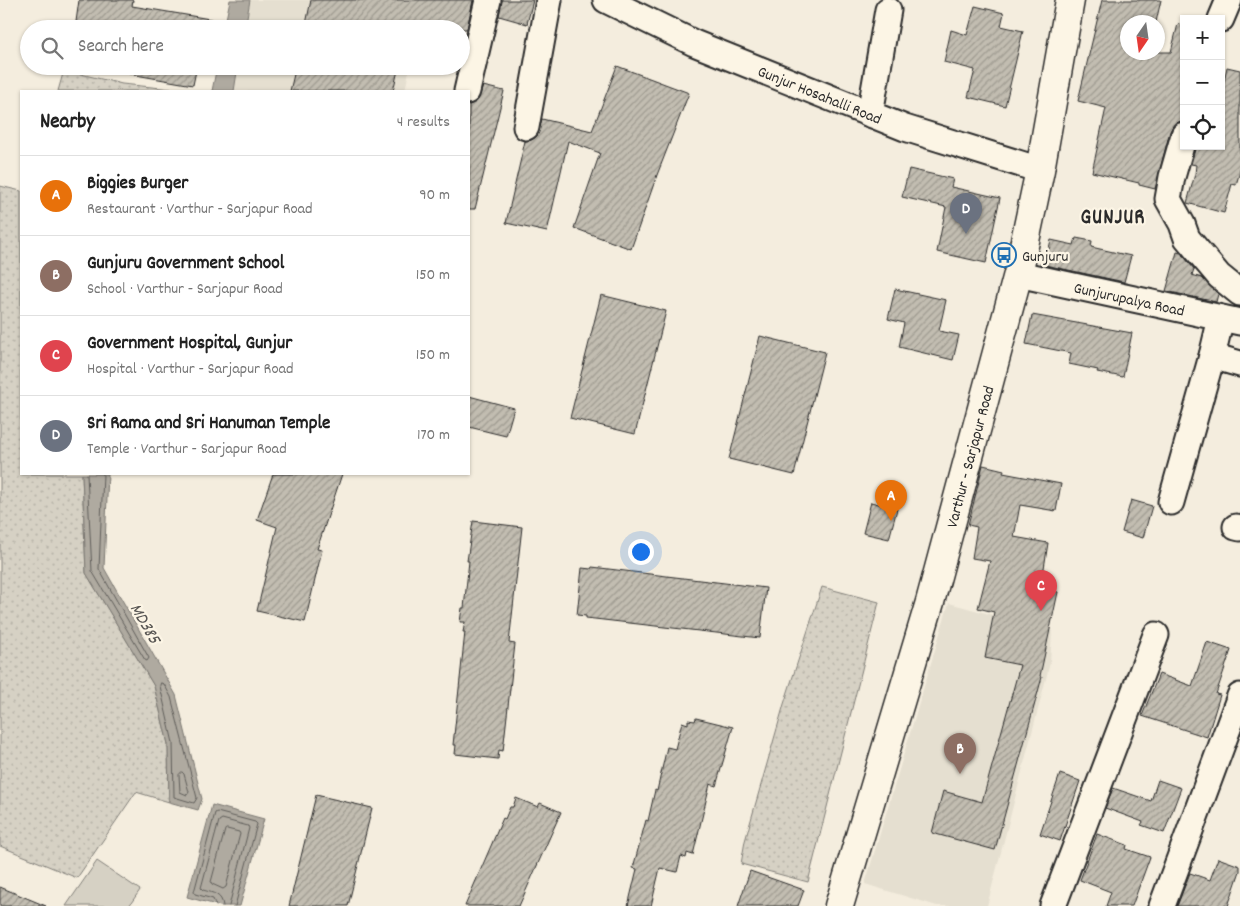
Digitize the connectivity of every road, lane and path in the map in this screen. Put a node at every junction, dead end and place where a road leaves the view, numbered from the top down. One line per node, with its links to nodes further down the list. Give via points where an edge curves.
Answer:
1 (488, 0): 8 (street)
2 (548, 0): 10 (street)
3 (606, 0): 9 (street, Gunjur Hosahalli Road, via 694,43)
4 (1070, 0): 12 (main road, Varthur - Sarjapur Road)
5 (1229, 0): 7 (street)
6 (888, 10): 9 (street)
7 (1223, 15)
8 (467, 90)
9 (870, 114): 12 (street, Gunjur Hosahalli Road, via 904,128)
10 (526, 127)
11 (1180, 149): 14 (street, via 1168,199 1187,238 1219,276)
12 (1040, 170): 13 (main road, Varthur - Sarjapur Road)
13 (1018, 274): 15 (street, Gunjurupalya Road); 21 (main road, Varthur - Sarjapur Road, via 930,602)
14 (1240, 293)
15 (1230, 320): 16 (street)
16 (1212, 356): 17 (street); 18 (street)
17 (1240, 364)
18 (1171, 502)
19 (1156, 635): 22 (street)
20 (1240, 696): 23 (street)
21 (839, 906)
22 (1053, 906)
23 (1162, 906)

